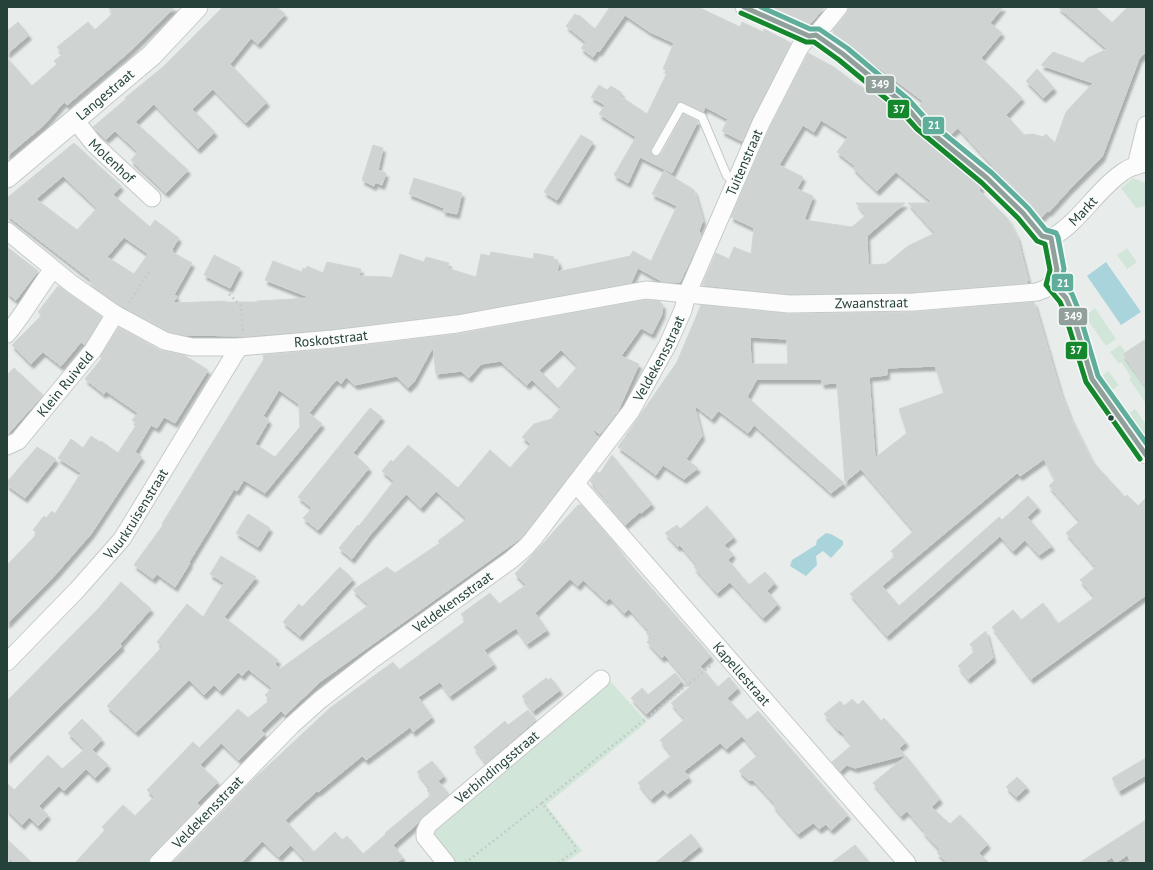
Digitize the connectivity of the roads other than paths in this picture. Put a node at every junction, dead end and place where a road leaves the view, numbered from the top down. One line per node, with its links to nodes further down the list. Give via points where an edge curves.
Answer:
1 (197, 7): 5 (street, Langestraat, via 152,55)
2 (744, 7): 4 (street)
3 (838, 7): 4 (street, Tuitenstraat)
4 (813, 36): 10 (street, Tuitenstraat, via 800,47 760,123); 13 (street, via 843,54 905,105 921,124 987,178 1023,213 1042,236)
5 (75, 120): 9 (street, Langestraat); 11 (street, Molenhof, via 94,144)
6 (1146, 125): 8 (street, Markt)
7 (656, 151): 10 (lane, via 680,107 702,117 727,176)
8 (1141, 165): 13 (street, Markt, via 1123,172 1069,225)
9 (7, 177)
10 (736, 180): 16 (street, Tuitenstraat)
11 (152, 198)
12 (7, 231): 14 (street, Roskotstraat)
13 (1051, 238): 15 (street, via 1057,270)
14 (53, 269): 17 (street, Roskotstraat); 18 (street)
15 (1053, 283): 16 (street, Zwaanstraat, via 1037,292 914,302 789,304); 21 (street, via 1066,298 1071,309 1092,379)
16 (687, 294): 19 (street, Roskotstraat, via 646,290 457,324 333,339); 22 (street, Veldekensstraat, via 668,344 632,411)
17 (118, 316): 19 (street, Roskotstraat, via 164,341 192,347); 20 (street, Klein Ruiveld, via 18,441)
18 (7, 334)
19 (241, 346): 23 (street, Vuurkruisenstraat, via 122,539)
20 (7, 446)
21 (1146, 455)
22 (576, 484): 25 (street, Veldekensstraat, via 526,547 320,700 291,726); 27 (street, Kapellestraat)
23 (7, 662)
24 (601, 679): 26 (street, Verbindingsstraat, via 428,825 425,837)
25 (158, 863)
26 (446, 863)
27 (907, 863)

